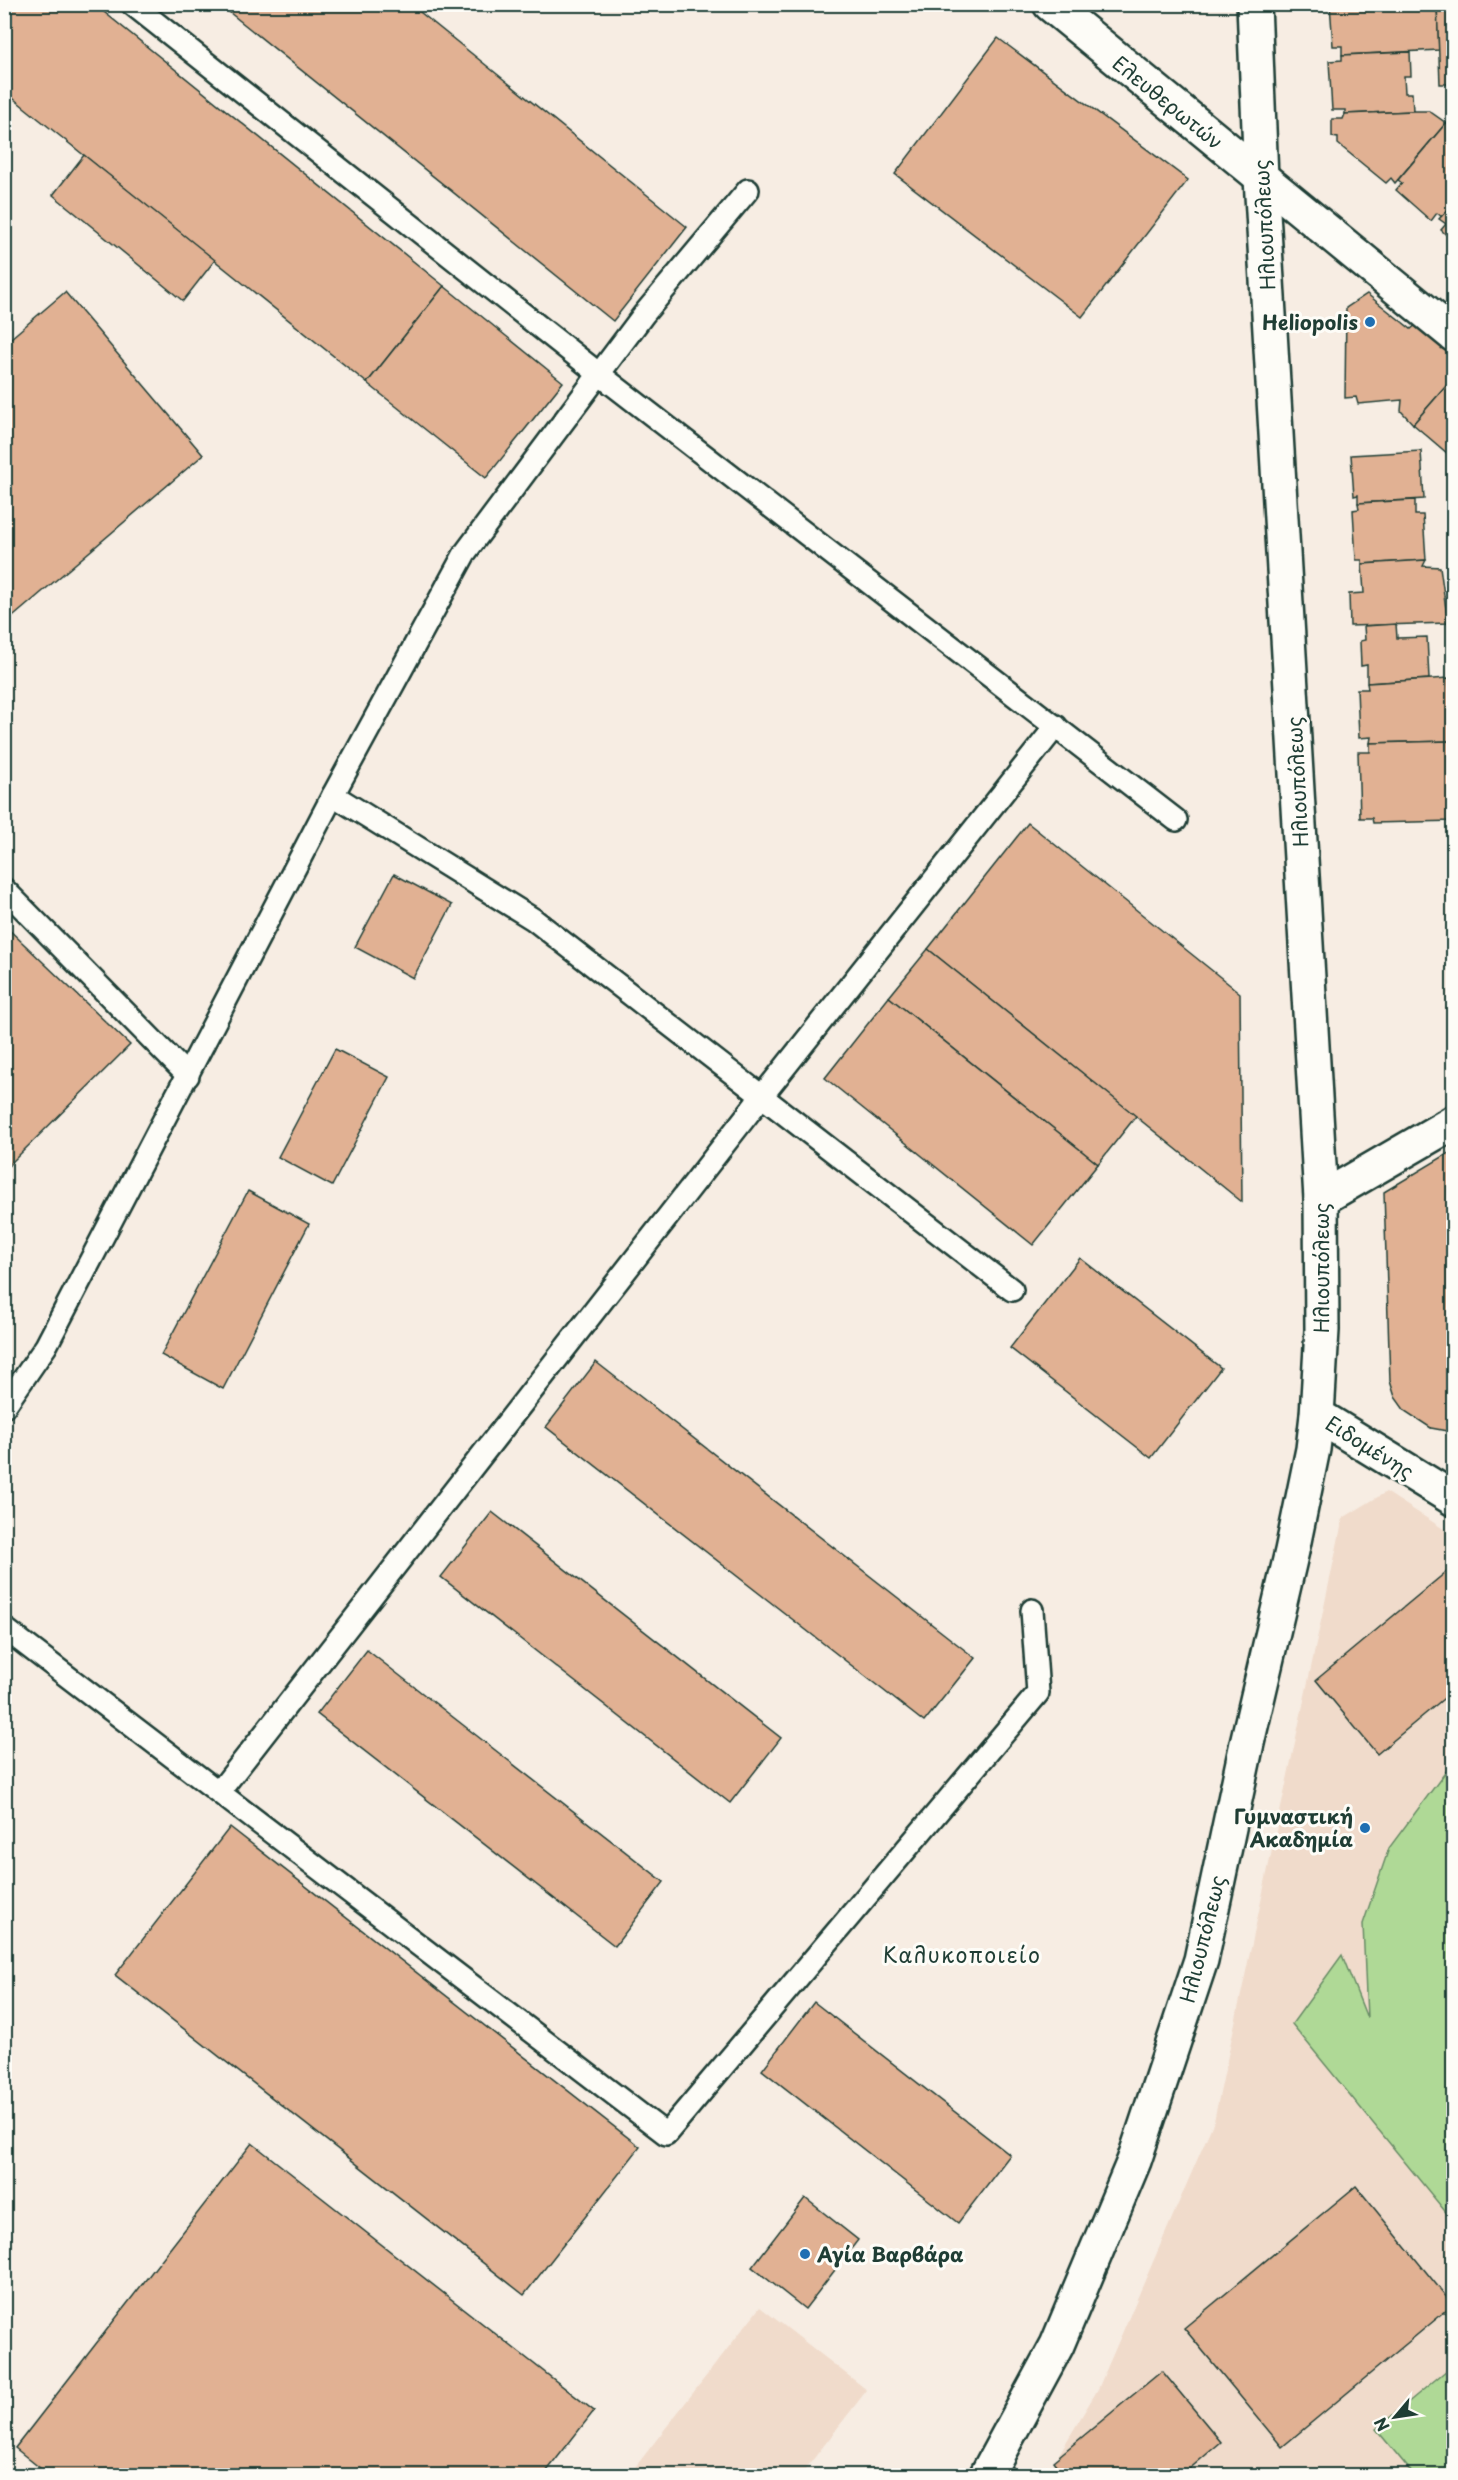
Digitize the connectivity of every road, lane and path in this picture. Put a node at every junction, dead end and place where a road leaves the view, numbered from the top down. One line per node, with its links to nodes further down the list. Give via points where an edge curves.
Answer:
1 (132, 4): 7 (lane)
2 (1050, 4): 4 (main road, Ελευθερωτών)
3 (1254, 4): 4 (main road, Ηλιουπόλεως)
4 (1262, 178): 6 (main road, Ελευθερωτών); 15 (main road, Ηλιουπόλεως)
5 (748, 190): 7 (lane)
6 (1454, 335)
7 (599, 374): 8 (lane); 9 (lane, via 465,553)
8 (1056, 726): 10 (lane); 13 (lane)
9 (333, 795): 12 (lane); 13 (lane, via 533,919)
10 (1176, 820)
11 (4, 889): 12 (lane)
12 (188, 1076): 17 (lane, via 46,1346)
13 (762, 1096): 16 (lane); 22 (lane)
14 (1454, 1122): 15 (main road)
15 (1321, 1200): 18 (main road, Ηλιουπόλεως, via 1322,1330)
16 (1012, 1290)
17 (4, 1407)
18 (1317, 1415): 19 (main road, Ειδομένης); 23 (main road, Ηλιουπόλεως, via 1292,1551 1201,1960 1125,2183 1057,2345)
19 (1454, 1499)
20 (1032, 1610): 22 (lane, via 1038,1693 666,2134)
21 (4, 1628): 22 (lane)
22 (219, 1792)
23 (986, 2475)

